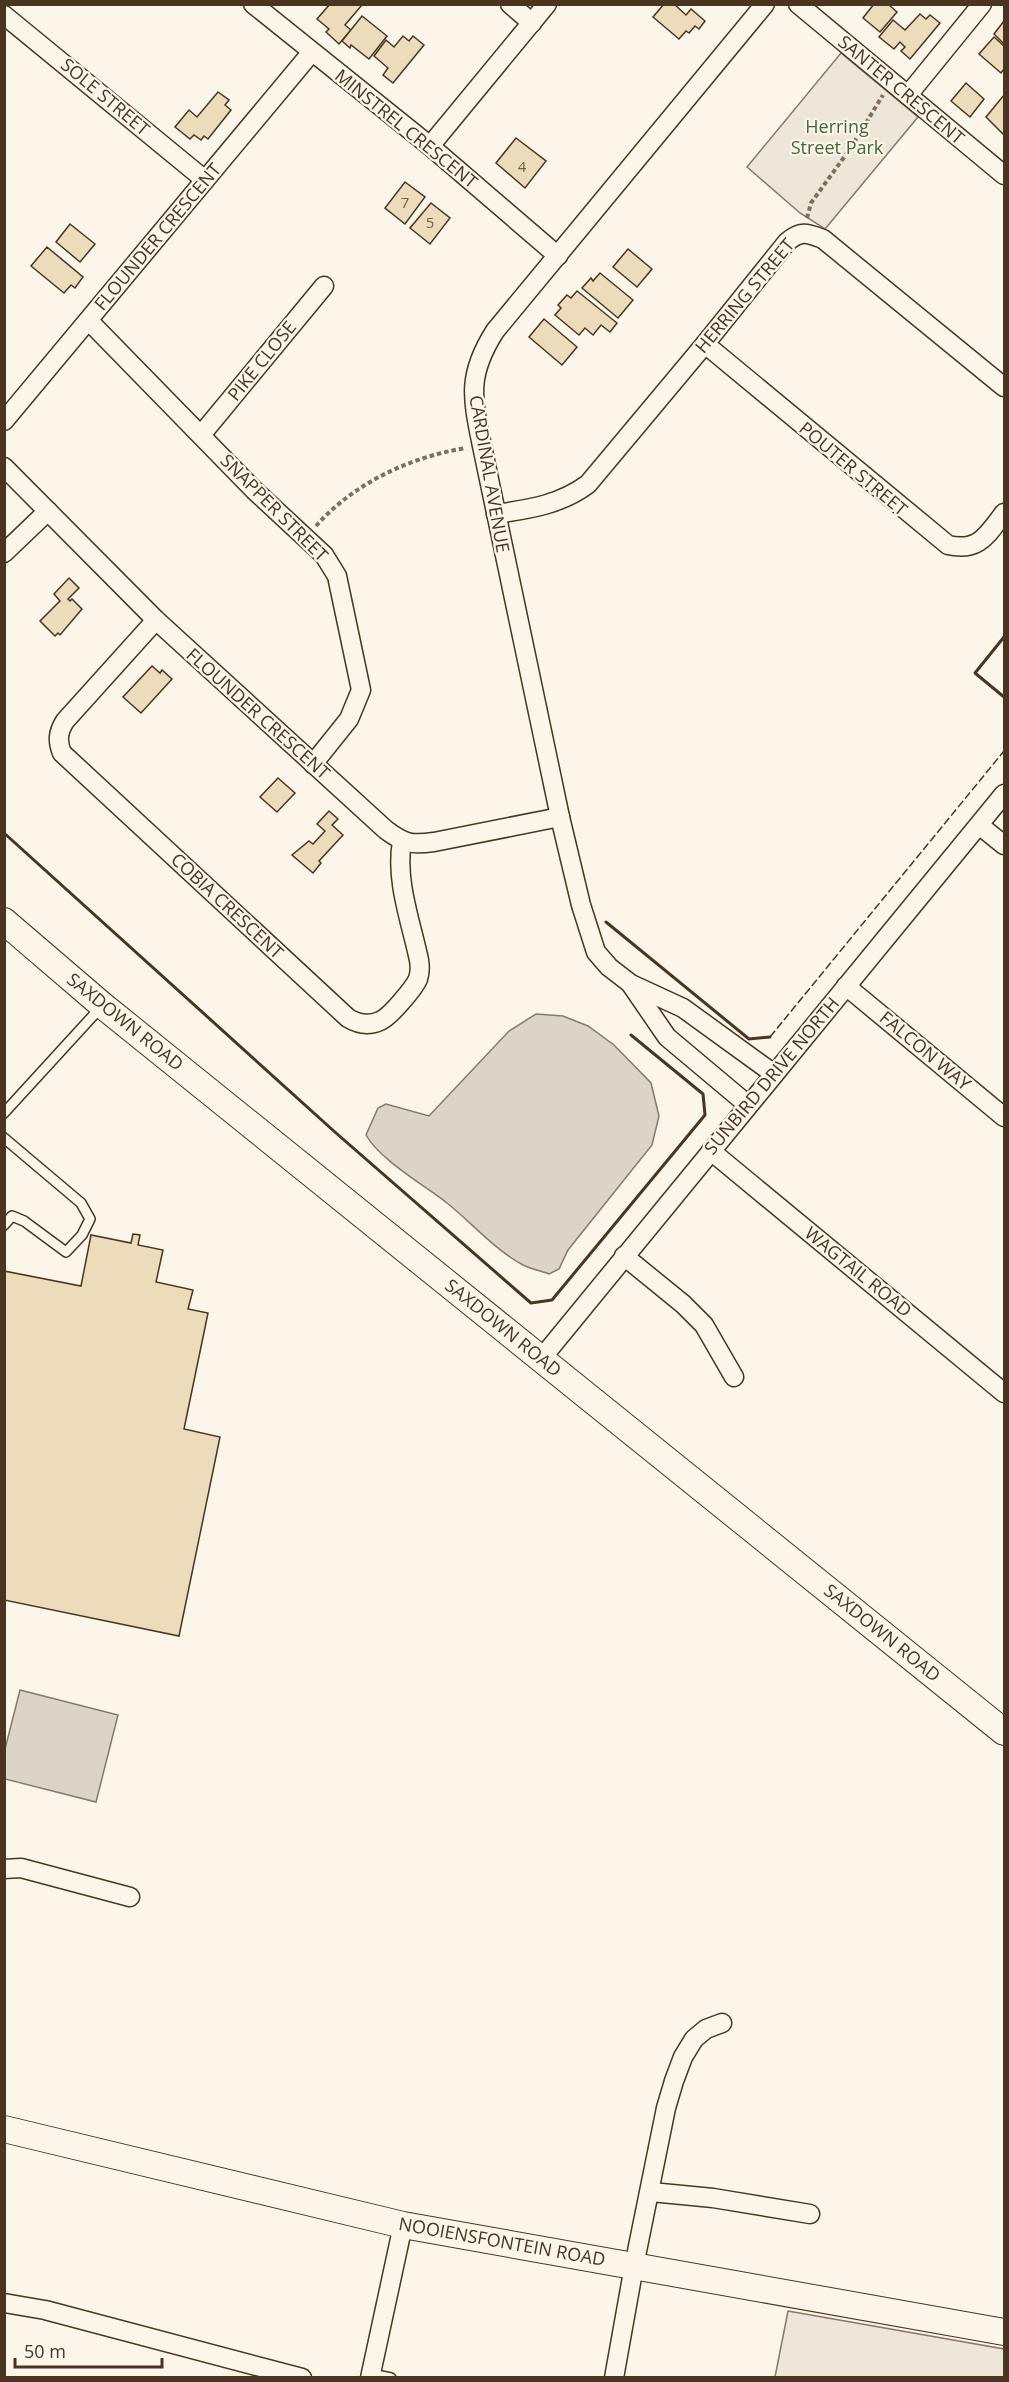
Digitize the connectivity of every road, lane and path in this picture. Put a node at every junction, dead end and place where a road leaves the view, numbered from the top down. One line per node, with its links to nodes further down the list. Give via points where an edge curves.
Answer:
1 (253, 4): 9 (street, MINSTREL CRESCENT)
2 (510, 4): 8 (street)
3 (547, 4): 8 (street)
4 (765, 4): 16 (street, CARDINAL AVENUE)
5 (798, 4): 10 (street, SANTER CRESCENT)
6 (982, 4): 10 (street)
7 (6, 19): 14 (street, SOLE STREET)
8 (532, 23): 12 (street)
9 (311, 53): 12 (street, MINSTREL CRESCENT); 14 (street, FLOUNDER CRESCENT)
10 (908, 95): 13 (street, SANTER CRESCENT)
11 (878, 100): 15 (path, via 867,123 811,203)
12 (430, 146): 16 (street, MINSTREL CRESCENT)
13 (1005, 175)
14 (205, 180): 18 (street, FLOUNDER CRESCENT)
15 (804, 233): 19 (street, HERRING STREET, via 787,242); 20 (street, HERRING STREET, via 823,239)
16 (558, 256): 23 (street, CARDINAL AVENUE, via 495,331 482,353 473,391)
17 (324, 286): 22 (street, PIKE CLOSE)
18 (89, 321): 21 (street, FLOUNDER CRESCENT); 22 (street, SNAPPER STREET)
19 (705, 344): 26 (street, POUTER STREET, via 948,545 976,544); 27 (street, HERRING STREET, via 588,484 541,507)
20 (1005, 387)
21 (4, 421)
22 (201, 435): 28 (street, SNAPPER STREET)
23 (482, 446): 27 (street, CARDINAL AVENUE); 28 (path, via 424,456 377,478 333,507)
24 (4, 467): 25 (street, FLOUNDER CRESCENT)
25 (48, 511): 29 (street); 30 (street, FLOUNDER CRESCENT)
26 (1005, 513)
27 (495, 514): 33 (street, CARDINAL AVENUE)
28 (305, 537): 31 (street, SNAPPER STREET, via 324,555 337,576 361,690 349,719)
29 (4, 553)
30 (156, 620): 31 (street, FLOUNDER CRESCENT); 35 (street, COBIA CRESCENT, via 65,721 58,734 62,753 348,1018 361,1023 387,1017 420,973 402,879)
31 (313, 765): 35 (street, FLOUNDER CRESCENT)
32 (1005, 794): 34 (street, SUNBIRD DRIVE NORTH)
33 (560, 817): 35 (street, via 434,842); 38 (street, CARDINAL AVENUE, via 589,937 609,967)
34 (979, 825): 36 (street); 39 (street, SUNBIRD DRIVE NORTH)
35 (402, 842)
36 (1005, 845)
37 (4, 921): 40 (street, SAXDOWN ROAD)
38 (631, 984): 41 (street, CARDINAL AVENUE, via 683,1008); 42 (street, CARDINAL AVENUE, via 667,1037)
39 (846, 986): 41 (street, SUNBIRD DRIVE NORTH); 44 (street, FALCON WAY)
40 (102, 1005): 43 (lane); 49 (street, SAXDOWN ROAD)
41 (774, 1074): 42 (street, SUNBIRD DRIVE NORTH)
42 (748, 1105): 46 (street, SUNBIRD DRIVE NORTH)
43 (4, 1113)
44 (1005, 1117)
45 (4, 1138): 47 (lane, via 81,1203 90,1219 66,1252 24,1221 12,1216)
46 (711, 1151): 48 (street, SUNBIRD DRIVE NORTH); 51 (street, WAGTAIL ROAD)
47 (4, 1225)
48 (624, 1256): 49 (street, SUNBIRD DRIVE NORTH); 50 (street, via 704,1325)
49 (541, 1359): 52 (street, SAXDOWN ROAD)
50 (734, 1377)
51 (1005, 1393)
52 (1005, 1732)
53 (4, 1869): 54 (street, via 21,1868)
54 (130, 1897)
55 (722, 2023): 57 (street, via 694,2039 683,2057 666,2108)
56 (4, 2129): 59 (street, NOOIENSFONTEIN ROAD)
57 (651, 2192): 58 (street); 60 (street)
58 (810, 2214)
59 (403, 2225): 60 (street, NOOIENSFONTEIN ROAD); 63 (street)
60 (634, 2266): 62 (street, NOOIENSFONTEIN ROAD); 66 (street)
61 (4, 2303): 64 (street, via 45,2310)
62 (1005, 2331)
63 (370, 2376): 65 (lane)
64 (302, 2378)
65 (391, 2378)
66 (614, 2378)

